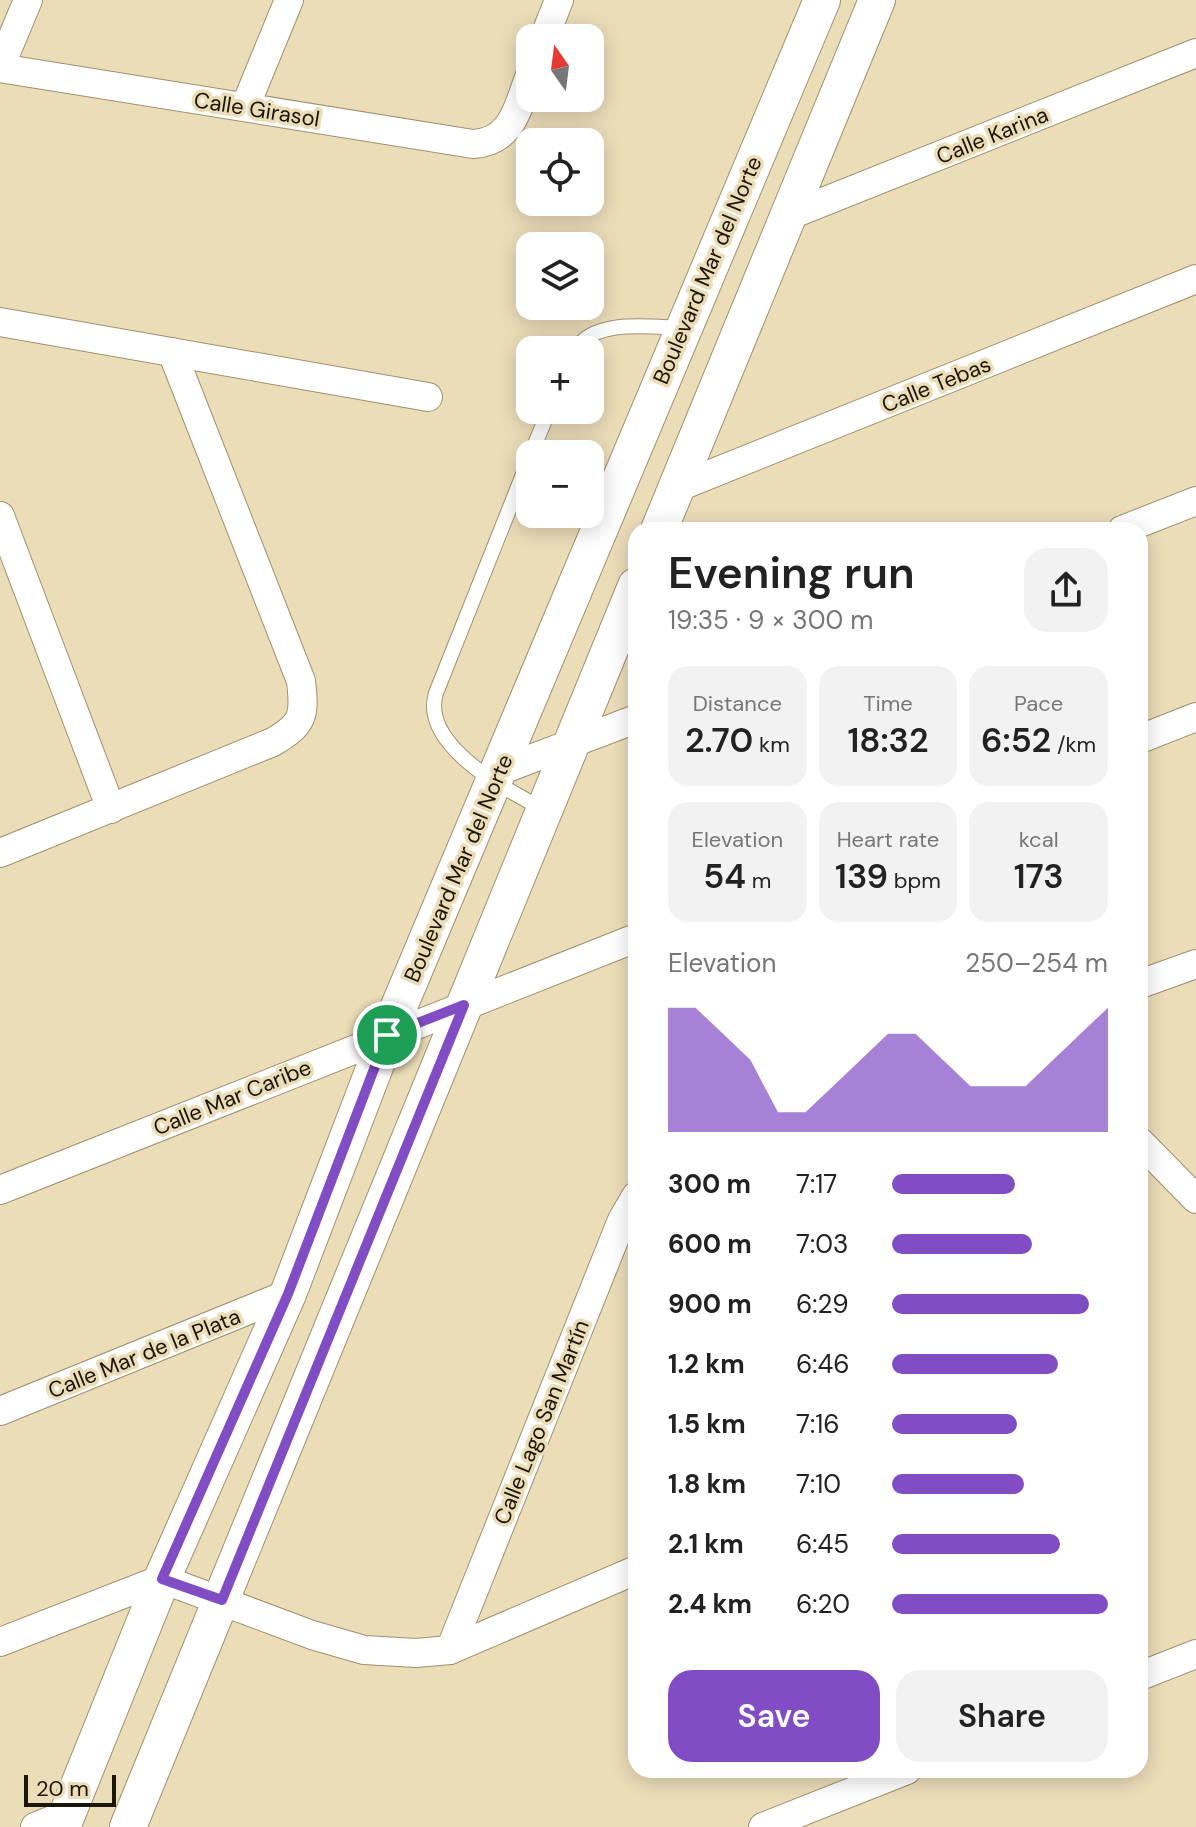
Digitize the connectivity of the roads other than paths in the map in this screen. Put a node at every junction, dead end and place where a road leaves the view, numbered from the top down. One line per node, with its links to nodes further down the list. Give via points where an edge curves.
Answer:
1 (28, 0): 8 (street)
2 (289, 0): 9 (street)
3 (559, 0): 6 (street)
4 (822, 0): 14 (street, Boulevard Mar del Norte)
5 (877, 0): 11 (street)
6 (550, 24)
7 (1196, 53): 11 (street, Calle Karina)
8 (0, 68): 9 (street, Calle Girasol)
9 (245, 107): 10 (street, Calle Girasol, via 473,144 491,141 509,129)
10 (516, 111)
11 (788, 216): 18 (street)
12 (1196, 279): 18 (street, Calle Tebas)
13 (0, 322): 16 (street)
14 (683, 328): 15 (lane, via 610,329); 29 (street, Boulevard Mar del Norte)
15 (591, 336)
16 (172, 352): 17 (street); 30 (street, via 301,681 304,708 299,722 273,742)
17 (428, 397)
18 (676, 488): 22 (street)
19 (516, 494): 29 (lane, via 432,705 441,733)
20 (1196, 501): 23 (street)
21 (0, 516): 30 (street)
22 (662, 522)
23 (1142, 522)
24 (628, 605): 28 (street)
25 (1196, 717): 27 (street)
26 (628, 722): 28 (street)
27 (1148, 736)
28 (571, 744): 29 (street); 31 (street)
29 (496, 777): 31 (lane); 37 (street, Boulevard Mar del Norte)
30 (111, 809): 32 (street)
31 (545, 810): 36 (street)
32 (0, 853)
33 (628, 941): 36 (street, Calle Mar Caribe)
34 (1196, 964): 35 (street)
35 (1148, 981)
36 (464, 1005): 37 (street, Calle Mar Caribe); 46 (street)
37 (387, 1035): 39 (street, Calle Mar Caribe); 42 (street, Boulevard Mar del Norte)
38 (1148, 1150): 40 (street)
39 (0, 1190)
40 (1196, 1199)
41 (628, 1210): 48 (street, Calle Lago San Martín)
42 (288, 1294): 43 (street, Calle Mar de la Plata); 45 (street, Boulevard Mar del Norte)
43 (0, 1411)
44 (628, 1573): 48 (street)
45 (162, 1579): 46 (street); 47 (street); 52 (street, Boulevard Mar del Norte)
46 (222, 1600): 48 (street, via 364,1650); 53 (street)
47 (0, 1642)
48 (450, 1650)
49 (1196, 1654): 50 (street)
50 (1148, 1673)
51 (873, 1778): 54 (street)
52 (55, 1823)
53 (134, 1825)
54 (763, 1827)

